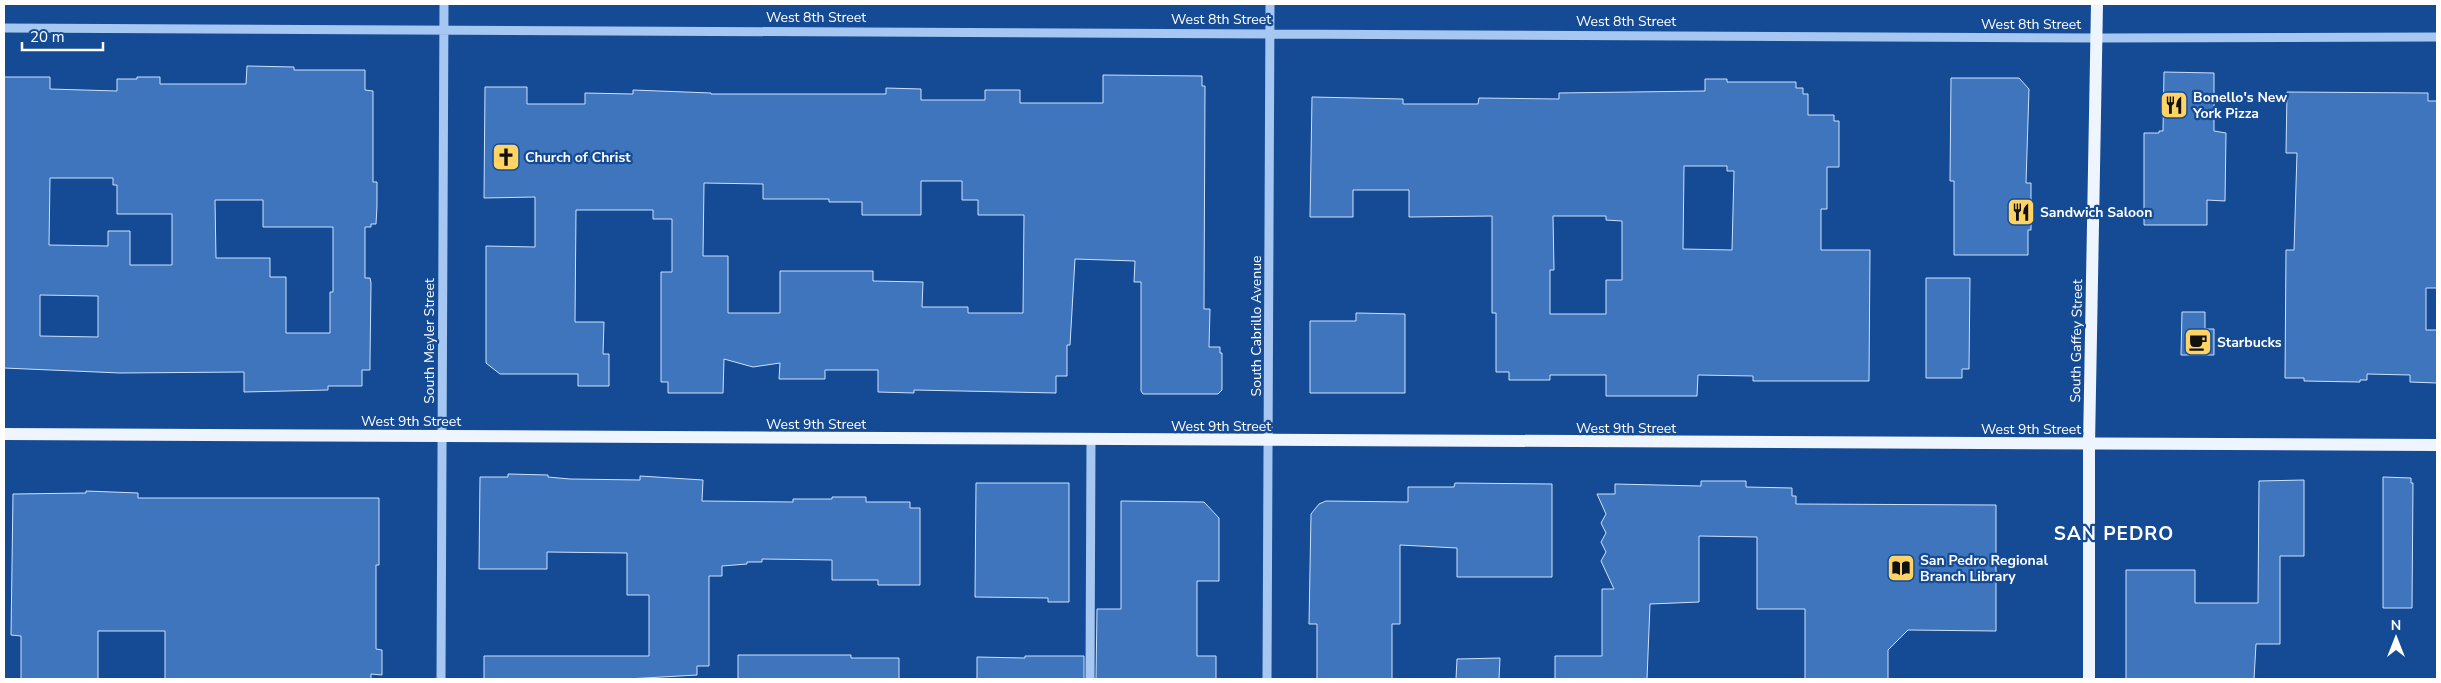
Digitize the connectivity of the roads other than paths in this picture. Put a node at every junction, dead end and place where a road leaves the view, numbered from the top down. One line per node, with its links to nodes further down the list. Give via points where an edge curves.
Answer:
1 (444, 4): 5 (street, South Meyler Street)
2 (1270, 4): 6 (street, South Cabrillo Avenue)
3 (2097, 4): 8 (main road, South Gaffey Street)
4 (4, 28): 5 (street, West 8th Street)
5 (444, 30): 6 (street, West 8th Street); 10 (street, South Meyler Street)
6 (1270, 32): 8 (street, West 8th Street); 12 (street, South Cabrillo Avenue)
7 (2437, 37): 8 (street, West 8th Street)
8 (2097, 38): 13 (main road, South Gaffey Street)
9 (4, 434): 10 (main road, West 9th Street)
10 (442, 437): 11 (main road, West 9th Street); 15 (street, South Meyler Street)
11 (1091, 440): 12 (main road, West 9th Street); 16 (street)
12 (1269, 441): 13 (main road, West 9th Street); 17 (street, South Cabrillo Avenue)
13 (2089, 445): 14 (main road, West 9th Street); 18 (main road, South Gaffey Street)
14 (2437, 445)
15 (441, 679)
16 (1090, 679)
17 (1267, 679)
18 (2089, 679)

